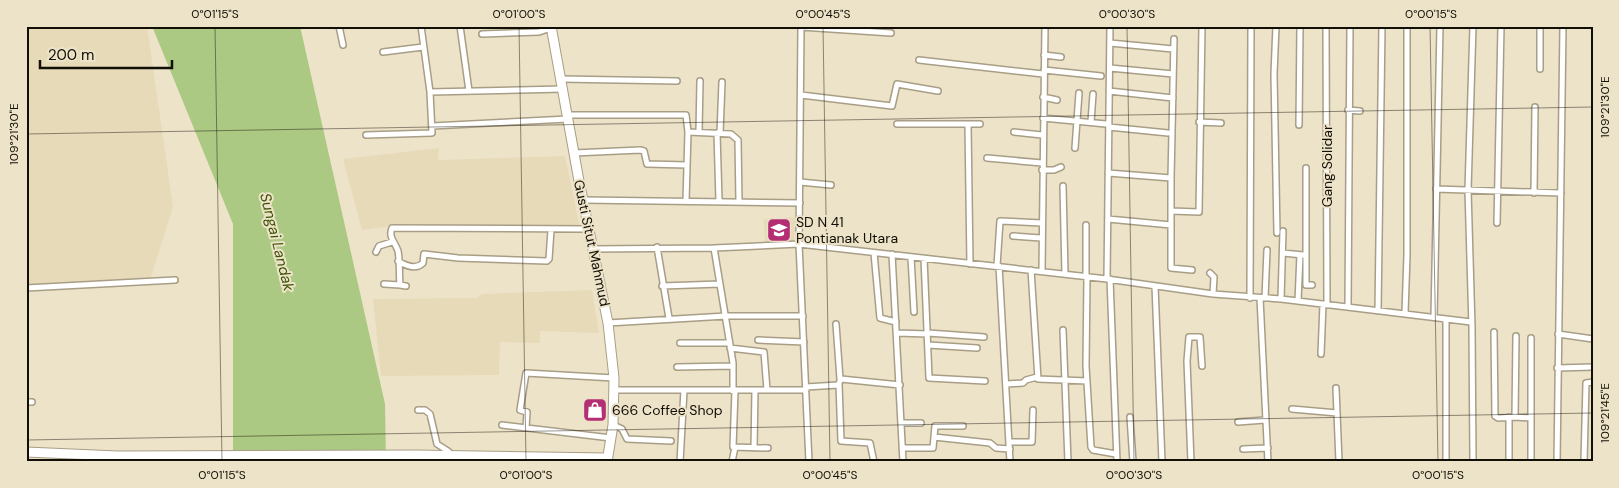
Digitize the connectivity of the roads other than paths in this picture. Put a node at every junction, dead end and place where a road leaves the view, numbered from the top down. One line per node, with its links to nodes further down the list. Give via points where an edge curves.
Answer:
1 (339, 26): 25 (street)
2 (421, 26): 26 (street)
3 (460, 26): 42 (street)
4 (1045, 26): 29 (street)
5 (1110, 26): 24 (street)
6 (1202, 26): 59 (street)
7 (1251, 26): 137 (street)
8 (1276, 26): 115 (street, via 1274,74)
9 (1300, 26): 65 (street)
10 (1326, 26): 141 (street, Gang Solidar)
11 (1350, 26): 53 (street)
12 (1382, 26): 143 (street)
13 (1407, 26): 145 (street)
14 (1440, 26): 86 (street)
15 (1473, 26): 87 (street)
16 (1501, 26): 88 (street)
17 (1540, 26): 33 (street)
18 (1563, 26): 90 (street)
19 (551, 27): 22 (street, via 539,32); 37 (highway, Gusti Situt Mahmud)
20 (801, 27): 21 (street); 48 (street)
21 (891, 33)
22 (482, 34)
23 (1174, 39): 27 (street)
24 (1110, 43): 27 (street); 32 (street)
25 (343, 45)
26 (423, 47): 28 (street); 45 (street)
27 (1174, 49): 35 (street)
28 (384, 52)
29 (1044, 55): 30 (street); 34 (street)
30 (1061, 57)
31 (920, 60): 34 (street)
32 (1110, 68): 35 (street); 44 (street)
33 (1540, 69)
34 (1044, 72): 36 (street); 49 (street)
35 (1173, 74): 50 (street)
36 (1101, 76)
37 (561, 79): 38 (street); 41 (highway, Gusti Situt Mahmud)
38 (677, 80)
39 (700, 81): 68 (street)
40 (722, 82): 71 (street)
41 (563, 89): 42 (street); 55 (highway, Gusti Situt Mahmud)
42 (469, 91): 45 (street)
43 (938, 91): 48 (street, via 897,84 892,106)
44 (1109, 91): 50 (street); 64 (street)
45 (430, 92): 66 (street)
46 (1079, 93): 57 (street)
47 (1093, 94): 58 (street)
48 (801, 95): 83 (street)
49 (1043, 97): 51 (street); 56 (street)
50 (1172, 98): 82 (street)
51 (1057, 100)
52 (1535, 107): 89 (street)
53 (1348, 110): 54 (street); 142 (street)
54 (1360, 111)
55 (568, 117): 66 (street); 67 (street, via 686,115); 75 (highway, Gusti Situt Mahmud)
56 (1043, 118): 57 (street); 72 (street)
57 (1077, 121): 58 (street); 74 (street)
58 (1092, 122): 64 (street)
59 (1199, 122): 60 (street); 96 (street, via 1199,212)
60 (1221, 123)
61 (898, 124): 63 (street)
62 (980, 124): 63 (street)
63 (968, 125): 120 (street)
64 (1107, 125): 70 (street); 81 (street)
65 (1299, 125)
66 (432, 126): 73 (street, via 434,133)
67 (688, 132): 68 (street); 77 (street)
68 (699, 132): 71 (street)
69 (1014, 132): 72 (street)
70 (1168, 132)
71 (718, 133): 93 (street); 94 (street, via 731,134 738,140)
72 (1042, 135): 78 (street)
73 (366, 136)
74 (1075, 148)
75 (574, 152): 77 (street, via 640,150 644,151 647,164); 91 (highway, Gusti Situt Mahmud)
76 (987, 158): 78 (street)
77 (687, 165): 92 (street)
78 (1042, 167): 79 (street, via 1054,170); 98 (street)
79 (1061, 167)
80 (1306, 168): 116 (street)
81 (1108, 173): 82 (street); 97 (street)
82 (1171, 178): 96 (street)
83 (800, 182): 84 (street); 95 (street)
84 (831, 185)
85 (1063, 186): 126 (street)
86 (1436, 189): 87 (street); 148 (street)
87 (1468, 190): 88 (street); 152 (street)
88 (1497, 192): 89 (street); 99 (street)
89 (1534, 193): 90 (street)
90 (1561, 194): 159 (street)
91 (583, 200): 92 (street); 102 (highway, Gusti Situt Mahmud)
92 (686, 201): 93 (street)
93 (719, 201): 94 (street)
94 (739, 202): 95 (street)
95 (800, 203): 107 (street)
96 (1171, 211): 101 (street)
97 (1108, 219): 101 (street); 128 (street)
98 (1042, 223): 105 (street); 121 (street, via 1000,221)
99 (1497, 223)
100 (1086, 225): 127 (street)
101 (1171, 225): 123 (street, via 1171,268)
102 (588, 229): 103 (street); 110 (highway, Gusti Situt Mahmud)
103 (551, 230): 106 (street, via 392,228); 119 (street, via 547,261 423,254 423,264 415,267)
104 (1013, 236): 105 (street)
105 (1042, 238): 124 (street)
106 (392, 242): 112 (street, via 379,246); 119 (street, via 398,252)
107 (799, 244): 109 (street); 113 (street); 147 (street)
108 (657, 247): 109 (street); 110 (street); 133 (street)
109 (714, 248): 131 (street)
110 (592, 249): 153 (highway, Gusti Situt Mahmud)
111 (1267, 250): 138 (street)
112 (376, 252)
113 (874, 253): 114 (street); 151 (street, via 880,318)
114 (892, 254): 117 (street); 151 (street)
115 (1283, 254): 116 (street); 139 (street)
116 (1303, 255): 132 (street, via 1306,285); 140 (street)
117 (911, 257): 118 (street); 144 (street)
118 (924, 258): 120 (street); 158 (street)
119 (398, 261): 130 (street, via 403,285)
120 (970, 264): 121 (street)
121 (998, 266): 122 (street); 183 (street)
122 (1031, 270): 124 (street); 176 (street)
123 (1192, 270)
124 (1042, 271): 126 (street)
125 (1210, 273): 136 (street, via 1214,275)
126 (1065, 274): 127 (street)
127 (1086, 277): 128 (street); 180 (street)
128 (1108, 279): 134 (street); 220 (street)
129 (175, 280): 135 (street)
130 (384, 284)
131 (720, 284): 133 (street); 146 (street)
132 (1312, 285)
133 (662, 286): 149 (street)
134 (1155, 286): 136 (street); 233 (street)
135 (26, 288)
136 (1213, 294): 137 (street)
137 (1250, 298): 138 (street)
138 (1263, 298): 139 (street); 200 (street)
139 (1282, 299): 140 (street)
140 (1298, 301): 141 (street)
141 (1325, 304): 142 (street); 170 (street, Gang Solidar)
142 (1348, 307): 143 (street)
143 (1378, 311): 145 (street)
144 (914, 312)
145 (1405, 314): 148 (street)
146 (726, 316): 147 (street); 149 (street); 168 (street)
147 (803, 316): 165 (street)
148 (1434, 317): 150 (street)
149 (669, 318): 153 (street)
150 (1446, 319): 152 (street); 237 (street)
151 (896, 322): 157 (street)
152 (1471, 322): 238 (street)
153 (608, 323): 177 (highway, Gusti Situt Mahmud)
154 (836, 324): 181 (street)
155 (1063, 330): 178 (street)
156 (1494, 332): 197 (street, via 1495,416)
157 (897, 333): 158 (street); 184 (street)
158 (928, 333): 161 (street); 167 (street)
159 (1558, 334): 163 (street); 175 (street)
160 (1516, 336): 198 (street)
161 (984, 337)
162 (1531, 338): 199 (street)
163 (1593, 339)
164 (758, 340): 165 (street)
165 (804, 342): 185 (street)
166 (680, 343): 168 (street)
167 (928, 345): 169 (street); 179 (street, via 929,378)
168 (730, 346): 171 (street); 190 (street, via 764,352)
169 (977, 348)
170 (1322, 354)
171 (733, 366): 173 (street); 191 (street)
172 (1202, 366): 234 (street, via 1200,337 1189,338 1187,361)
173 (677, 367)
174 (1593, 367): 175 (street)
175 (1557, 368): 241 (street)
176 (1037, 377): 178 (street); 183 (street, via 1023,383)
177 (614, 378): 187 (highway, Gusti Situt Mahmud); 207 (street, via 526,373 520,411 527,412)
178 (1065, 380): 180 (street); 230 (street)
179 (986, 381)
180 (1087, 381): 220 (street, via 1092,448)
181 (839, 382): 184 (street); 185 (street); 227 (street, via 841,441 870,442)
182 (1593, 382): 242 (street, via 1586,383)
183 (1007, 384): 211 (street)
184 (900, 385): 202 (street)
185 (806, 388): 190 (street); 226 (street)
186 (1336, 388): 195 (street)
187 (614, 390): 188 (street); 205 (highway, Gusti Situt Mahmud)
188 (684, 390): 191 (street); 224 (street)
189 (755, 390): 190 (street); 191 (street); 213 (street)
190 (767, 390)
191 (734, 391): 212 (street, via 733,447)
192 (1292, 409): 195 (street)
193 (418, 410): 221 (street, via 430,414 437,444)
194 (1033, 410): 211 (street, via 1032,442)
195 (1337, 413): 236 (street)
196 (1130, 417): 232 (street)
197 (1509, 417): 198 (street); 239 (street)
198 (1515, 417): 199 (street)
199 (1531, 418): 240 (street)
200 (1265, 420): 201 (street); 216 (street)
201 (1238, 422)
202 (901, 423): 203 (street); 215 (street)
203 (921, 423)
204 (502, 424): 207 (street)
205 (613, 425): 209 (highway, Gusti Situt Mahmud); 210 (street, via 622,429 627,439)
206 (963, 426): 208 (street, via 934,426)
207 (526, 428): 209 (street)
208 (934, 437): 215 (street, via 933,448); 217 (street, via 990,442 996,448)
209 (611, 438): 223 (highway, Gusti Situt Mahmud)
210 (671, 441)
211 (1009, 442): 217 (street)
212 (736, 447): 213 (street); 225 (street)
213 (754, 448): 214 (street)
214 (768, 448)
215 (902, 448): 228 (street)
216 (1268, 448): 218 (street); 235 (street)
217 (1010, 449): 229 (street)
218 (1243, 449)
219 (26, 452): 221 (highway)
220 (1116, 454): 231 (street)
221 (451, 455): 222 (highway)
222 (471, 459): 223 (highway)
223 (607, 460)
224 (680, 462)
225 (732, 462)
226 (809, 462)
227 (874, 462)
228 (903, 462)
229 (1010, 462)
230 (1068, 462)
231 (1117, 462)
232 (1133, 462)
233 (1162, 462)
234 (1192, 462)
235 (1268, 462)
236 (1339, 462)
237 (1446, 462)
238 (1473, 462)
239 (1508, 462)
240 (1531, 462)
241 (1558, 462)
242 (1584, 462)

